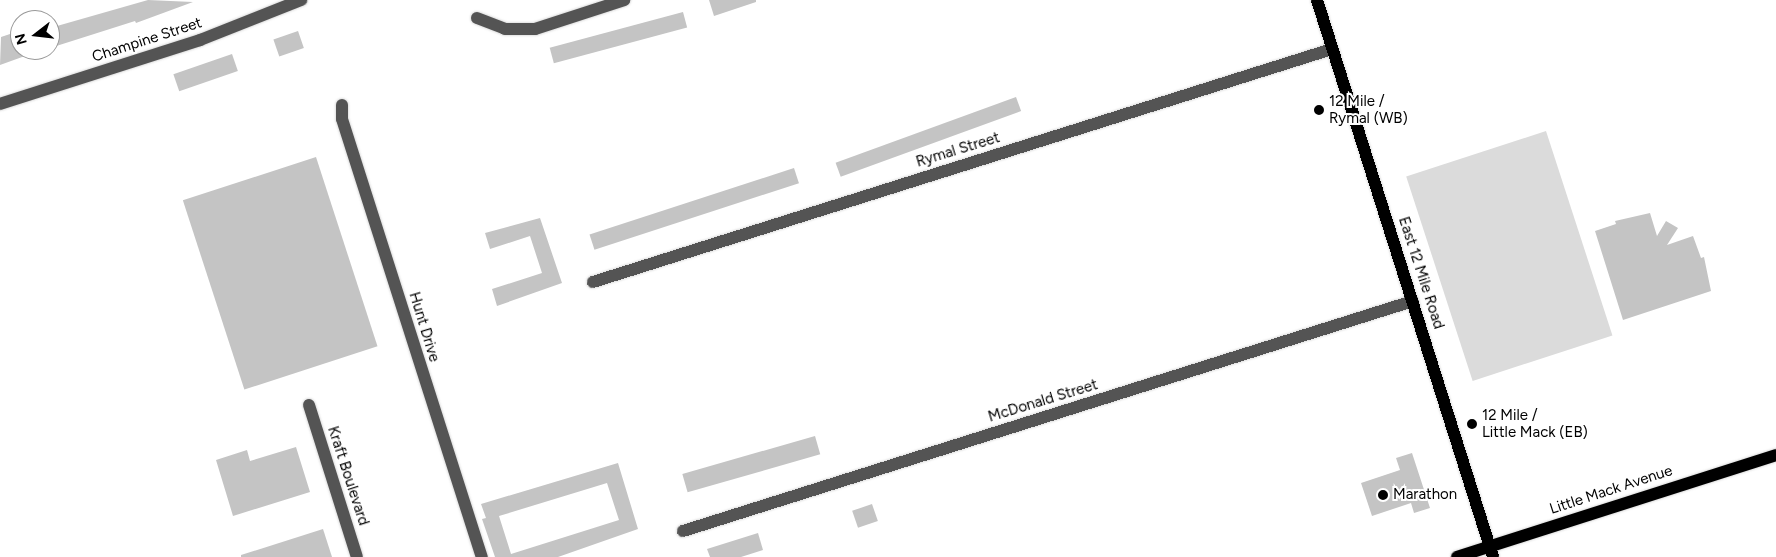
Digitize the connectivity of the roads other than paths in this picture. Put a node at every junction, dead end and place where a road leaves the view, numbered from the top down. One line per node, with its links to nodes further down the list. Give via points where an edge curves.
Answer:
1 (301, 0): 6 (street, Champine Street, via 200,40)
2 (624, 0): 4 (street, via 555,23 520,30 505,29)
3 (1317, 0): 5 (main road, East 12 Mile Road)
4 (477, 18)
5 (1332, 49): 8 (street, Rymal Street); 9 (main road, East 12 Mile Road)
6 (0, 104)
7 (342, 105): 15 (street, Hunt Drive, via 348,137)
8 (593, 282)
9 (1413, 302): 12 (street, McDonald Street); 13 (main road, East 12 Mile Road)
10 (309, 405): 14 (street, Kraft Boulevard)
11 (1776, 455): 13 (main road, Little Mack Avenue)
12 (683, 531)
13 (1492, 552): 16 (main road, Little Mack Avenue)
14 (358, 557)
15 (482, 557)
16 (1457, 557)

